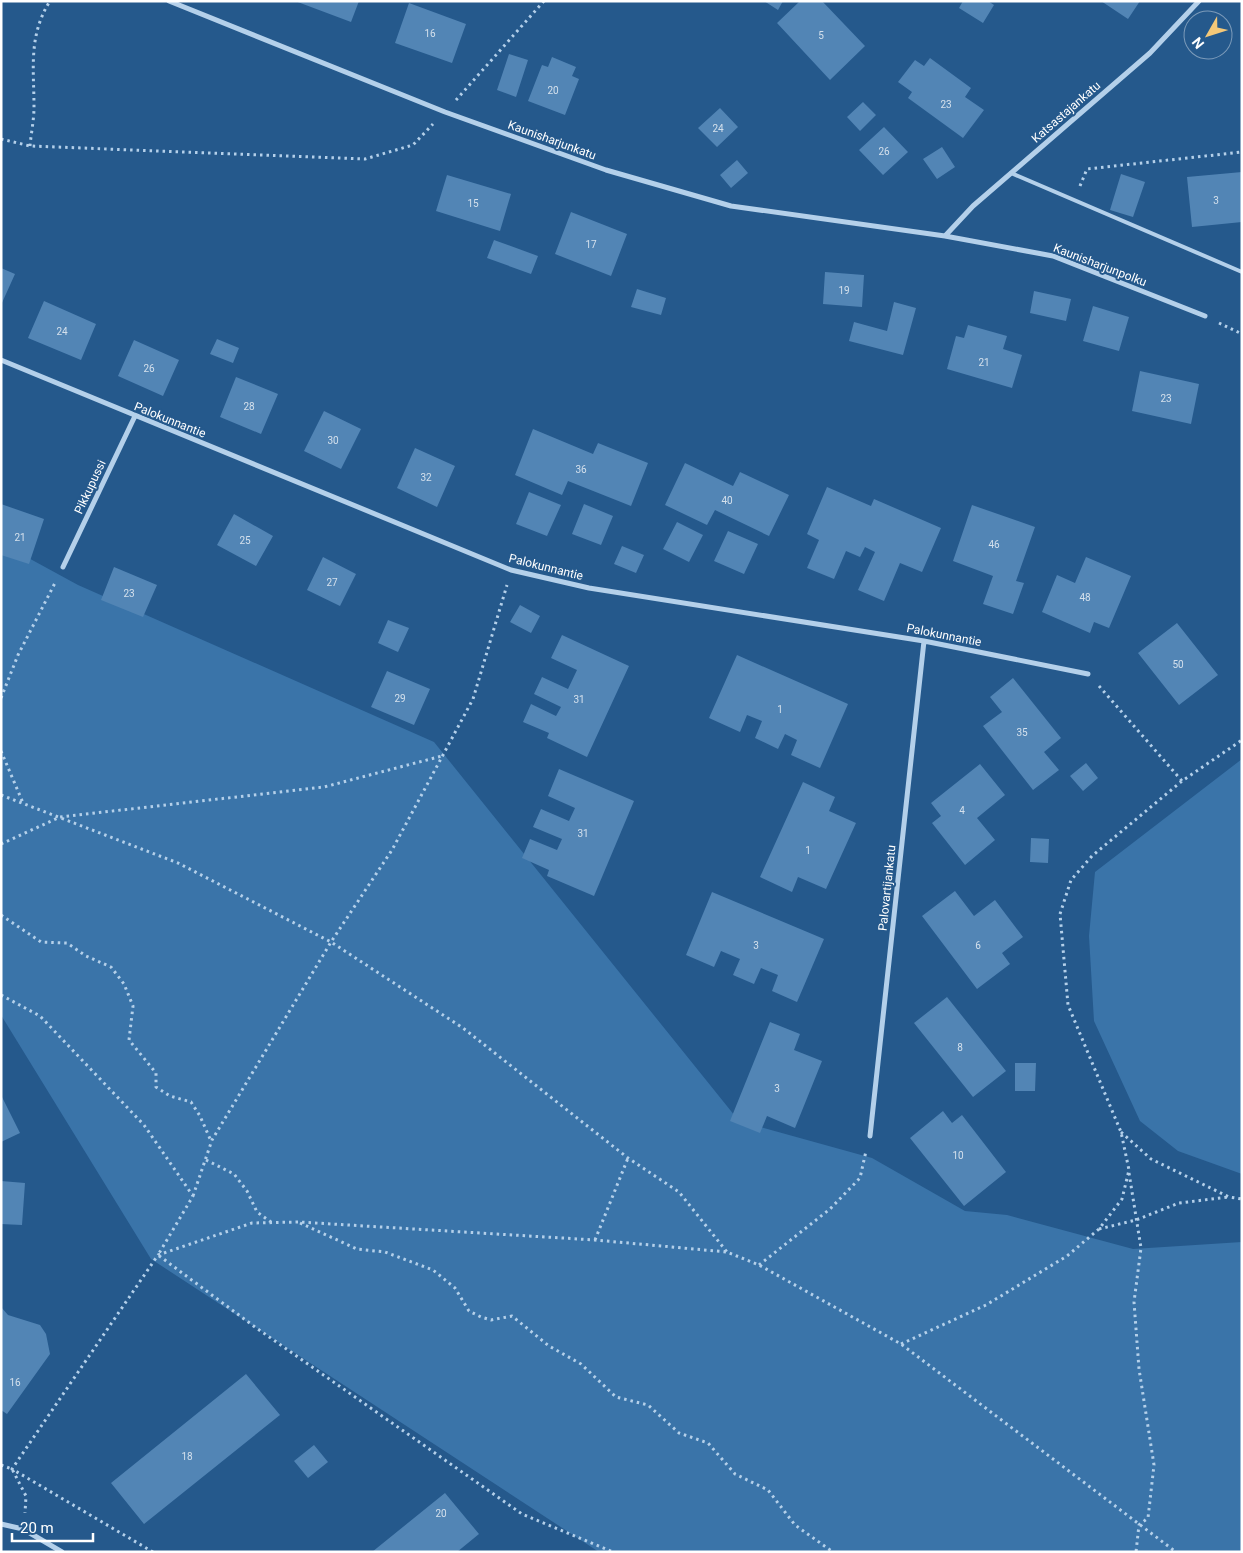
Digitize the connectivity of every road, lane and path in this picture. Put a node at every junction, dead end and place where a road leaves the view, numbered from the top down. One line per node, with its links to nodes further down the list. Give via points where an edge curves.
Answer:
1 (50, 1): 7 (path, via 43,12 32,50 34,110)
2 (169, 1): 5 (street, Kaunisharjunkatu)
3 (544, 1): 5 (path)
4 (1199, 1): 9 (street, Katsastajankatu, via 1150,53)
5 (445, 112): 7 (path, via 413,146 365,159); 11 (street, Kaunisharjunkatu, via 606,170 731,206)
6 (1, 139): 7 (path)
7 (30, 146)
8 (1242, 152): 10 (path, via 1087,169)
9 (1011, 173): 10 (lane); 11 (street, Katsastajankatu)
10 (1074, 200): 12 (lane)
11 (945, 236): 13 (street, Kaunisharjunpolku, via 1053,256)
12 (1242, 272)
13 (1205, 316): 14 (path)
14 (1242, 334)
15 (1, 360): 16 (street, Palokunnantie)
16 (135, 416): 17 (street, Pikkupussi); 18 (street, Palokunnantie)
17 (63, 567): 21 (path, via 18,655)
18 (511, 570): 19 (street, Palokunnantie, via 589,588); 24 (path, via 473,699)
19 (924, 641): 20 (street, Palokunnantie); 34 (street, Palovartijankatu)
20 (1088, 674): 25 (path)
21 (1, 698)
22 (1242, 740): 25 (path)
23 (1, 751): 27 (path)
24 (443, 755): 28 (path, via 324,787); 31 (path, via 392,850)
25 (1182, 782): 33 (path, via 1092,856 1071,880 1060,914 1068,1005)
26 (1, 794): 27 (path)
27 (23, 803): 28 (path)
28 (60, 817): 29 (path); 31 (path, via 178,862)
29 (1, 844)
30 (1, 915): 35 (path, via 41,942 67,943 111,967 124,984 133,1006 128,1040 156,1073 156,1087 170,1096 191,1102)
31 (331, 942): 35 (path); 36 (path, via 462,1028)
32 (1, 995): 39 (path, via 40,1016 144,1125)
33 (1121, 1132): 38 (path); 40 (path, via 1150,1159)
34 (870, 1136): 49 (path, via 860,1178 830,1210)
35 (212, 1140): 37 (path)
36 (628, 1158): 46 (path); 47 (path, via 679,1192)
37 (206, 1160): 39 (path); 44 (path, via 234,1174 257,1212)
38 (1129, 1170): 42 (path); 45 (path, via 1122,1199)
39 (193, 1196): 48 (path)
40 (1229, 1197): 41 (path); 42 (path, via 1179,1203)
41 (1242, 1199)
42 (1136, 1220): 45 (path); 54 (path, via 1141,1248 1134,1302 1139,1369 1154,1465 1148,1518)
43 (299, 1222): 44 (path); 46 (path); 59 (path, via 357,1249 385,1252 432,1270 455,1288 470,1311 481,1317 491,1320 512,1316 549,1346 581,1364 616,1397 648,1405 680,1433 708,1443 735,1474 768,1490 795,1526)
44 (271, 1223): 48 (path, via 252,1223)
45 (1099, 1229): 50 (path, via 1067,1256 986,1305)
46 (594, 1240): 47 (path)
47 (727, 1252): 49 (path)
48 (158, 1256): 52 (path); 58 (path, via 522,1514)
49 (759, 1265): 50 (path)
50 (901, 1344): 54 (path)
51 (1, 1464): 52 (path)
52 (12, 1469): 55 (path, via 26,1496); 57 (path)
53 (1, 1524): 55 (street)
54 (1139, 1525): 60 (path); 61 (path)
55 (23, 1529): 56 (street)
56 (62, 1552)
57 (153, 1552)
58 (612, 1552)
59 (833, 1552)
60 (1136, 1552)
61 (1176, 1552)

